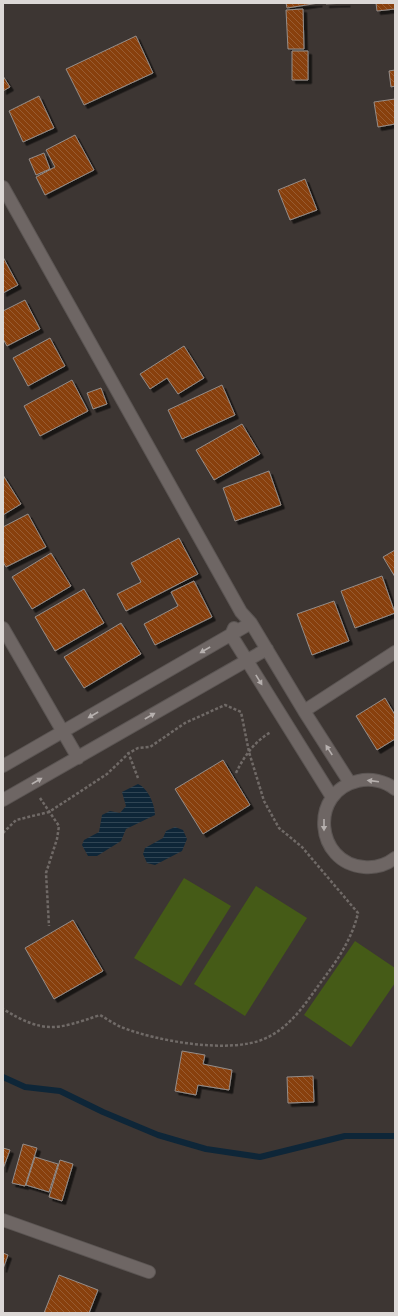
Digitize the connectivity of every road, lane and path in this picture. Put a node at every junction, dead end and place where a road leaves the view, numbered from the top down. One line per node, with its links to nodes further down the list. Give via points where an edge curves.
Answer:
1 (3, 187): 2 (street)
2 (241, 612): 3 (street); 5 (street)
3 (251, 623): 5 (street); 6 (street)
4 (3, 628): 11 (street)
5 (231, 635): 8 (street); 11 (street, one-way to 11)
6 (267, 649): 8 (street); 9 (street)
7 (395, 652): 9 (street)
8 (247, 660): 10 (street, one-way to 10); 12 (street, one-way to 8)
9 (304, 711): 19 (street, one-way to 9)
10 (286, 723): 13 (path, via 260,738); 22 (street)
11 (63, 732): 15 (street); 16 (street)
12 (118, 735): 14 (path); 15 (street)
13 (249, 752): 14 (path, via 241,712 225,705 185,723 150,747 138,748); 17 (path); 28 (path, via 264,801 280,828 302,847 358,913 355,928 346,944 297,1016 265,1038 228,1045 187,1043 146,1035 120,1026 100,1015 56,1028 35,1026)
14 (129, 753): 18 (path); 24 (path, via 107,774)
15 (78, 758): 20 (street, one-way to 15)
16 (3, 766)
17 (236, 773)
18 (138, 778)
19 (350, 783): 21 (street, one-way to 19, via 378,781); 22 (street)
20 (32, 784): 23 (street); 24 (path)
21 (395, 789)
22 (332, 797): 26 (street, one-way to 26, via 324,812 324,830 329,846 341,859 356,866 373,868)
23 (3, 800)
24 (49, 812): 25 (path, via 16,820); 27 (path, via 59,826 46,873)
25 (3, 833)
26 (393, 864)
27 (49, 926)
28 (3, 1009)
29 (3, 1220): 30 (street)
30 (149, 1272)

